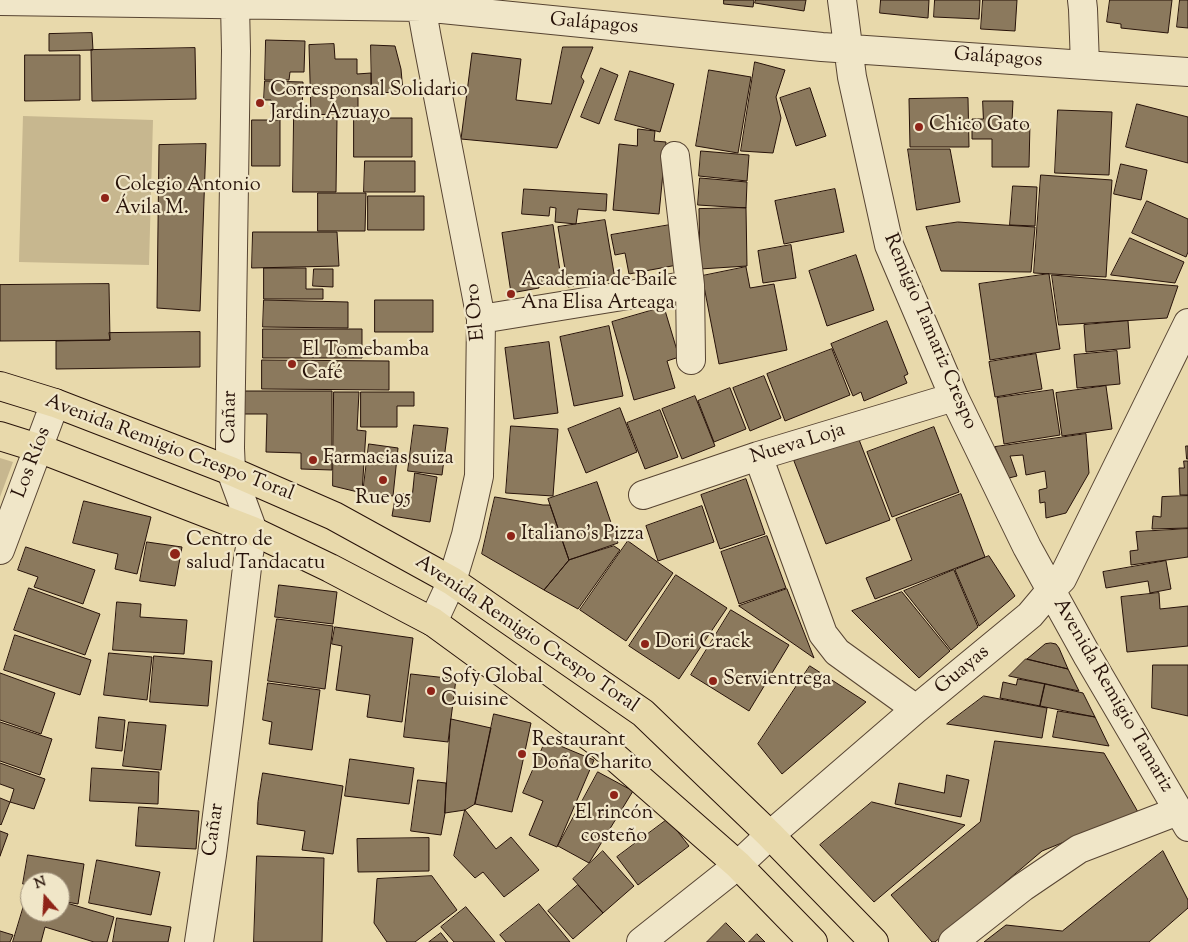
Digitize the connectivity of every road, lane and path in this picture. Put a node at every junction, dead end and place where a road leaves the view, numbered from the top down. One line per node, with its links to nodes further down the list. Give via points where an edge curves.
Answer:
1 (842, 0): 6 (street, Remigio Tamariz Crespo)
2 (1082, 0): 7 (street)
3 (0, 1): 4 (street, Galápagos)
4 (235, 4): 5 (street, Galápagos); 20 (street, Cañar)
5 (421, 4): 6 (street, Galápagos, via 443,10); 11 (street, El Oro)
6 (848, 48): 7 (street, Galápagos); 15 (street, Remigio Tamariz Crespo, via 889,245)
7 (1086, 65): 8 (street, Galápagos)
8 (1188, 72)
9 (675, 156): 10 (street)
10 (690, 285): 11 (street); 13 (street)
11 (481, 319): 24 (street, El Oro, via 479,476)
12 (1188, 323): 25 (street, Guayas, via 1062,579)
13 (691, 360)
14 (0, 386): 16 (main road, Avenida Remigio Crespo Toral)
15 (954, 397): 19 (street, Nueva Loja); 25 (street, Remigio Tamariz Crespo)
16 (55, 404): 18 (street, Los Ríos); 20 (main road, Avenida Remigio Crespo Toral)
17 (0, 436): 18 (main road, Avenida Remigio Crespo Toral)
18 (38, 448): 22 (main road, Avenida Remigio Crespo Toral); 23 (street, Los Ríos)
19 (758, 456): 21 (street, Nueva Loja); 27 (street, via 823,634 837,652)
20 (231, 471): 22 (street, Cañar); 24 (main road, Avenida Remigio Crespo Toral, via 334,516)
21 (643, 495)
22 (253, 531): 26 (main road, Avenida Remigio Crespo Toral); 31 (street, Cañar)
23 (0, 550)
24 (452, 580): 26 (street, El Oro); 29 (main road, Avenida Remigio Crespo Toral, via 643,713)
25 (1051, 590): 27 (street, Guayas, via 1030,614); 28 (street, Avenida Remigio Tamariz)
26 (432, 622): 30 (main road, Avenida Remigio Crespo Toral, via 600,744)
27 (916, 709): 29 (street, Guayas)
28 (1183, 819): 35 (street, via 1078,850 1023,887)
29 (770, 835): 30 (street, Guayas); 34 (main road, Avenida Remigio Crespo Toral)
30 (738, 865): 32 (street, Guayas); 33 (main road, Avenida Remigio Crespo Toral)
31 (199, 942)
32 (641, 942)
33 (813, 942)
34 (874, 942)
35 (954, 942)

